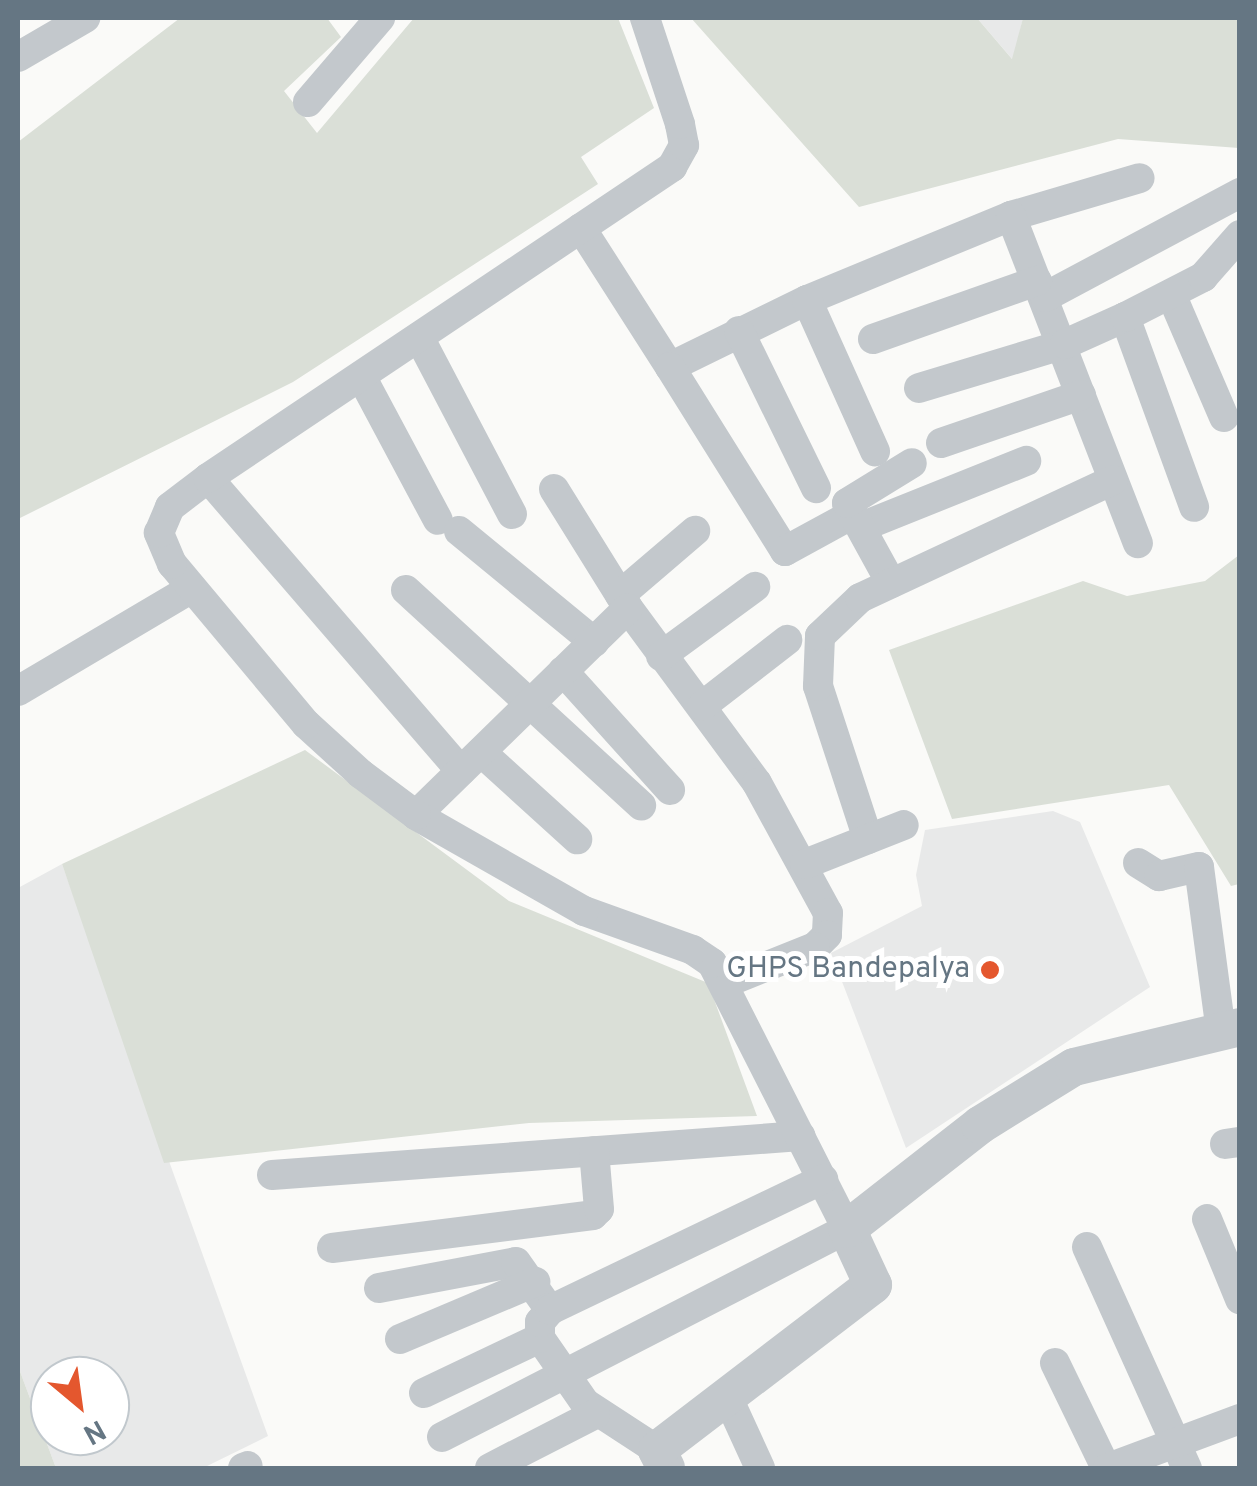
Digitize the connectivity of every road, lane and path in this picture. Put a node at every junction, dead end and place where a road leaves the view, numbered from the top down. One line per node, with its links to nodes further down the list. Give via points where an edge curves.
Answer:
1 (85, 18): 4 (street)
2 (380, 18): 5 (street)
3 (645, 18): 9 (street, via 684,146 672,167)
4 (18, 57)
5 (308, 102)
6 (1140, 178): 8 (street)
7 (1240, 193): 11 (street)
8 (1012, 216): 11 (street); 13 (street)
9 (581, 228): 16 (street); 19 (street)
10 (1240, 235): 12 (street, via 1203,277)
11 (1041, 289): 17 (street); 18 (street)
12 (1171, 294): 14 (street); 23 (street)
13 (807, 300): 15 (street); 25 (street)
14 (1125, 317): 18 (street); 32 (street)
15 (739, 332): 19 (street); 30 (street)
16 (419, 338): 20 (street); 33 (street)
17 (873, 340)
18 (1065, 344): 21 (street); 22 (street)
19 (670, 366): 34 (street, via 785,551)
20 (361, 376): 28 (street); 43 (street, via 448,525)
21 (919, 388)
22 (1081, 395): 24 (street); 29 (street)
23 (1224, 417)
24 (940, 443)
25 (875, 451)
26 (1026, 461): 34 (street)
27 (912, 464): 34 (street, via 858,490 846,503)
28 (208, 478): 39 (street, via 170,506 159,533); 49 (street)
29 (1114, 480): 36 (street); 37 (street)
30 (816, 488)
31 (554, 489): 41 (street)
32 (1194, 507)
33 (512, 514)
34 (857, 520): 37 (street)
35 (695, 531): 41 (street)
36 (1138, 543)
37 (892, 583): 55 (street, via 838,613 820,636 816,656 818,686)
38 (756, 587): 44 (street)
39 (192, 588): 46 (street); 52 (street, via 306,724)
40 (406, 590): 47 (street)
41 (624, 601): 43 (street); 44 (street)
42 (787, 640): 48 (street)
43 (594, 642): 45 (street)
44 (661, 656): 48 (street)
45 (564, 671): 47 (street); 50 (street)
46 (18, 691)
47 (530, 704): 49 (street); 51 (street)
48 (702, 706): 57 (street)
49 (471, 761): 52 (street); 54 (street)
50 (670, 790)
51 (641, 805)
52 (416, 815): 58 (street, via 584,911 693,950)
53 (904, 825): 55 (street)
54 (576, 839)
55 (868, 839): 57 (street)
56 (1138, 863): 59 (street, via 1159,876 1200,867)
57 (805, 864): 58 (street, via 828,914 828,935)
58 (725, 982): 60 (street)
59 (1230, 1029): 65 (street, via 1074,1067 980,1125)
60 (801, 1136): 61 (street); 63 (street)
61 (594, 1151): 62 (street); 67 (street, via 600,1209 594,1215)
62 (272, 1174)
63 (822, 1179): 65 (street); 71 (street)
64 (1206, 1219): 70 (street)
65 (847, 1229): 74 (street); 76 (street, via 874,1284)
66 (1086, 1247): 80 (street)
67 (332, 1248)
68 (536, 1282): 69 (street, via 516,1262); 71 (street); 72 (street)
69 (378, 1288)
70 (1240, 1300)
71 (545, 1324): 74 (street); 75 (street)
72 (400, 1339)
73 (1054, 1363): 84 (street)
74 (566, 1376): 77 (street); 79 (street)
75 (424, 1393)
76 (728, 1398): 81 (street); 83 (street)
77 (595, 1414): 81 (street); 82 (street)
78 (1240, 1419): 80 (street)
79 (442, 1437)
80 (1174, 1440): 84 (street); 85 (street)
81 (662, 1460)
82 (490, 1468)
83 (760, 1468)
84 (1107, 1468)
85 (1188, 1468)

